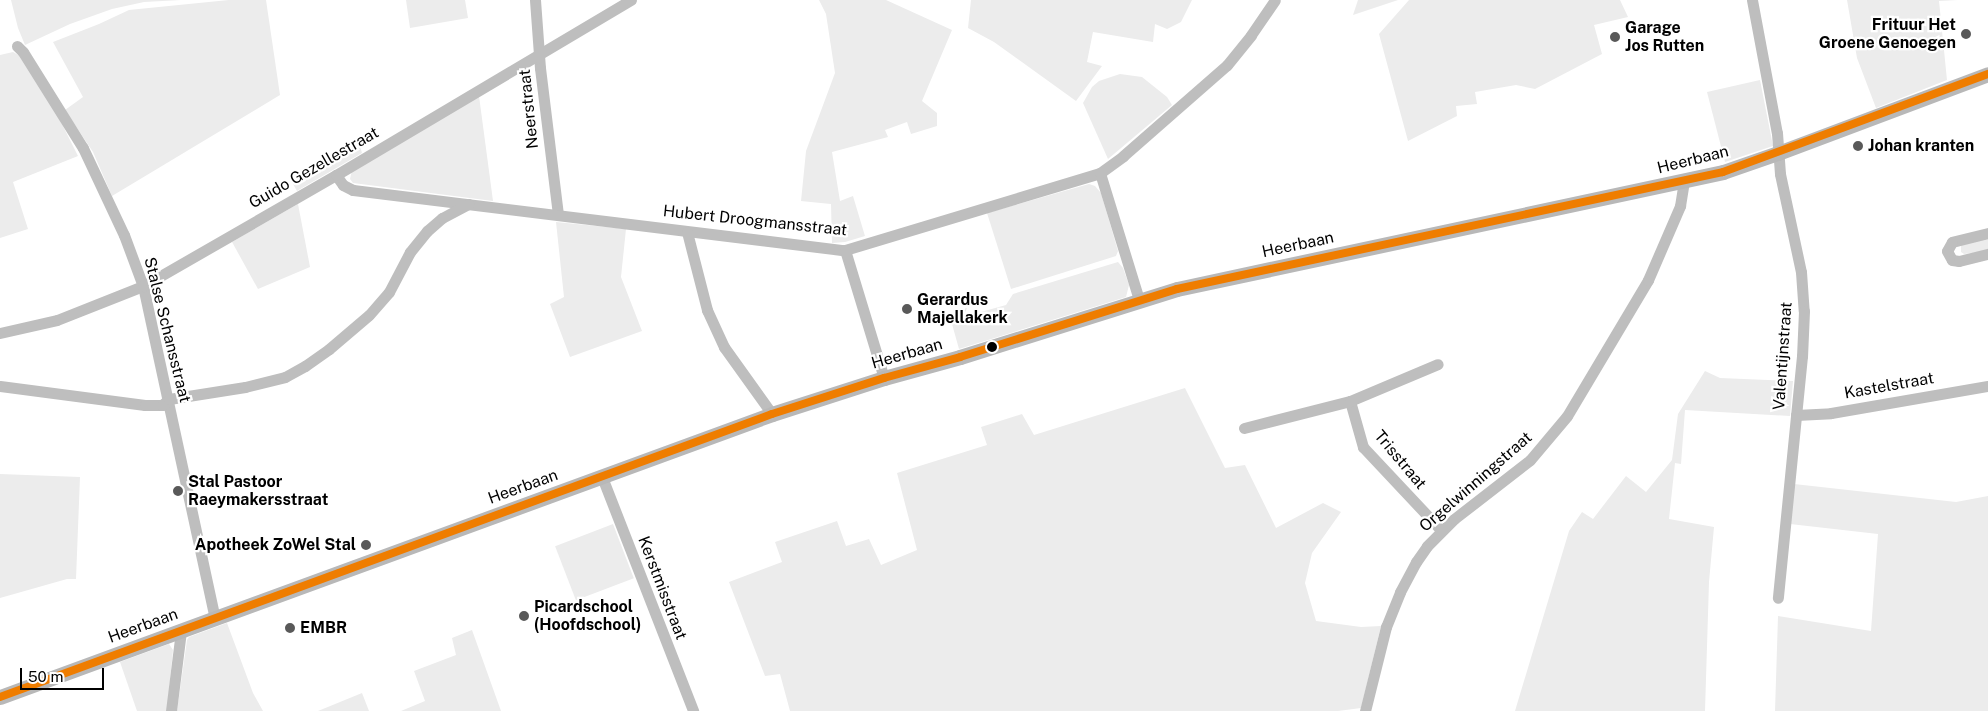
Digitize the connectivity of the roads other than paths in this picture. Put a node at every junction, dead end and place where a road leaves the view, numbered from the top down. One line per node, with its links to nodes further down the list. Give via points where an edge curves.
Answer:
1 (535, 0): 6 (street, Neerstraat)
2 (631, 0): 6 (street, Guido Gezellestraat)
3 (1275, 0): 9 (street, Hubert Droogmansstraat, via 1252,35 1227,64)
4 (1752, 0): 8 (street, Valentijnstraat)
5 (17, 46): 18 (street, Stalse Schansstraat, via 83,148 124,235)
6 (540, 54): 10 (street, Guido Gezellestraat); 13 (street, Neerstraat)
7 (1988, 74): 8 (street, Heerbaan)
8 (1778, 153): 11 (street, Heerbaan, via 1723,172); 28 (street, Valentijnstraat, via 1803,291 1804,333)
9 (1100, 173): 16 (street, Hubert Droogmansstraat); 19 (street)
10 (336, 175): 12 (street, Hubert Droogmansstraat, via 343,185 353,190); 18 (street, Guido Gezellestraat)
11 (1684, 181): 19 (street, Heerbaan, via 1205,283); 31 (street, Orgelwinningstraat, via 1680,206 1648,280 1567,416 1530,460)
12 (468, 204): 13 (street, Hubert Droogmansstraat); 25 (street, via 442,218 427,231 410,252 389,292 369,315 305,366 285,377 245,387)
13 (558, 214): 14 (street, Hubert Droogmansstraat)
14 (687, 232): 16 (street, Hubert Droogmansstraat); 27 (street, via 707,310 724,347)
15 (1988, 233): 17 (street, via 1952,242 1947,251 1952,260 1959,261)
16 (845, 250): 22 (street)
17 (1988, 254)
18 (143, 286): 20 (street, Guido Gezellestraat, via 57,320); 25 (street, Stalse Schansstraat)
19 (1139, 300): 22 (street, Heerbaan)
20 (0, 333)
21 (1438, 364): 26 (street)
22 (884, 378): 27 (street, Heerbaan)
23 (0, 386): 25 (street, via 145,405 162,405)
24 (1988, 386): 28 (street, Kastelstraat, via 1831,413)
25 (169, 399): 33 (street, Stalse Schansstraat)
26 (1350, 401): 29 (street); 31 (street, Trisstraat, via 1363,447)
27 (772, 414): 30 (street, Heerbaan)
28 (1796, 415): 32 (street, Valentijnstraat)
29 (1244, 428)
30 (602, 477): 33 (street, Heerbaan); 37 (street, Kerstmisstraat)
31 (1442, 531): 38 (street, Orgelwinningstraat, via 1416,562 1396,601 1384,634)
32 (1778, 598)
33 (215, 618): 34 (street, Heerbaan)
34 (181, 631): 35 (street, Heerbaan); 36 (street)
35 (0, 697)
36 (172, 711)
37 (693, 711)
38 (1365, 711)

